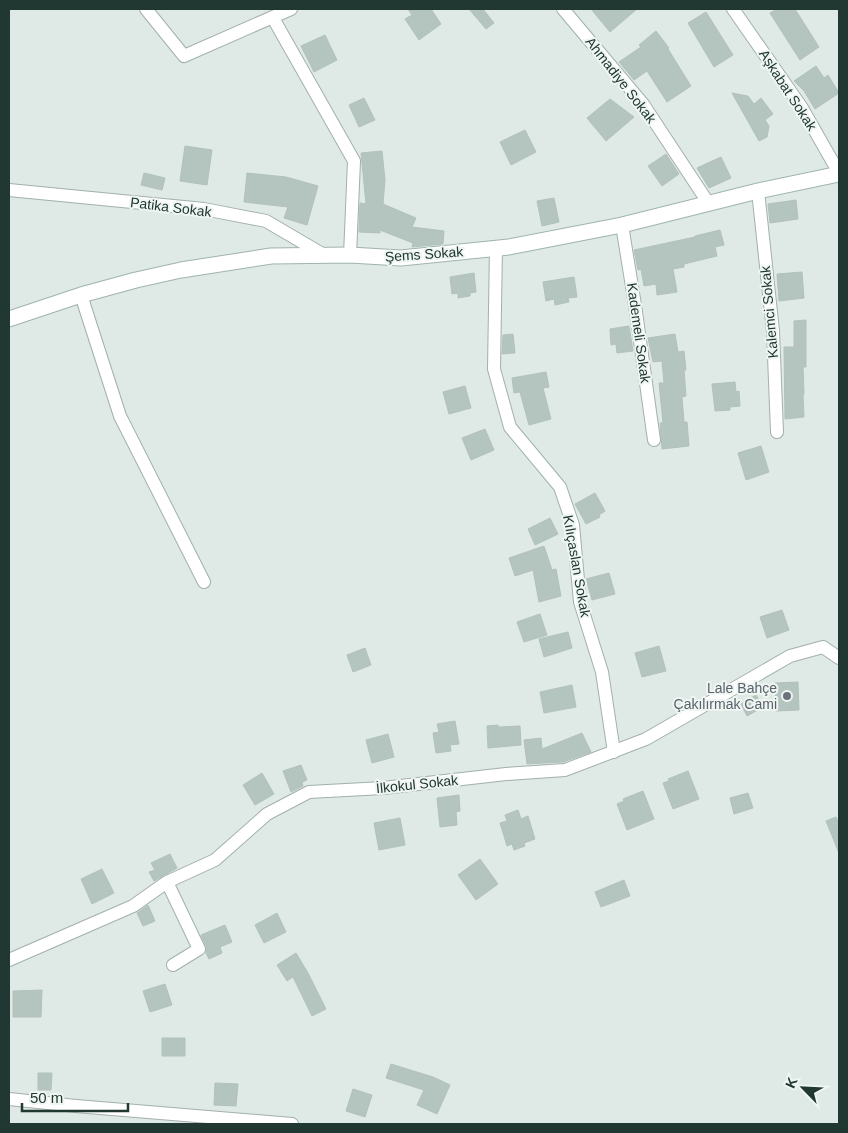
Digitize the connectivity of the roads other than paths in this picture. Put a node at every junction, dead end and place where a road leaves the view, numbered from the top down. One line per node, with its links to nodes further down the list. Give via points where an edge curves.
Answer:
1 (146, 9): 5 (street, via 184,56)
2 (291, 9): 5 (street)
3 (563, 9): 9 (street, Ahmadiye Sokak, via 643,104)
4 (733, 9): 6 (street, Aşkabat Sokak, via 802,108)
5 (273, 18): 13 (street, via 354,160)
6 (839, 174): 8 (street, Şems Sokak)
7 (9, 190): 12 (street, Patika Sokak, via 204,210 266,222)
8 (758, 192): 9 (street, Şems Sokak); 16 (street, Kalemci Sokak, via 773,331)
9 (709, 204): 10 (street, Şems Sokak)
10 (622, 225): 11 (street, Şems Sokak); 17 (street, Kademeli Sokak)
11 (496, 248): 13 (street, Şems Sokak, via 401,258); 20 (street, Kılıçaslan Sokak, via 494,369 510,427 560,487 573,525 580,602 602,672)
12 (324, 255): 13 (street, Şems Sokak); 14 (street, Şems Sokak, via 271,256 190,269)
13 (350, 255)
14 (81, 295): 15 (street, Şems Sokak); 18 (street, via 120,416)
15 (9, 319)
16 (777, 432)
17 (654, 440)
18 (204, 582)
19 (839, 658): 20 (street, İlkokul Sokak, via 823,647 790,656 646,740)
20 (614, 752): 21 (street, İlkokul Sokak, via 565,770 309,792 267,814 215,860)
21 (167, 882): 22 (street, İlkokul Sokak, via 133,906); 23 (street, via 199,949)
22 (9, 960)
23 (173, 965)
24 (9, 1098): 25 (street)
25 (292, 1124)

